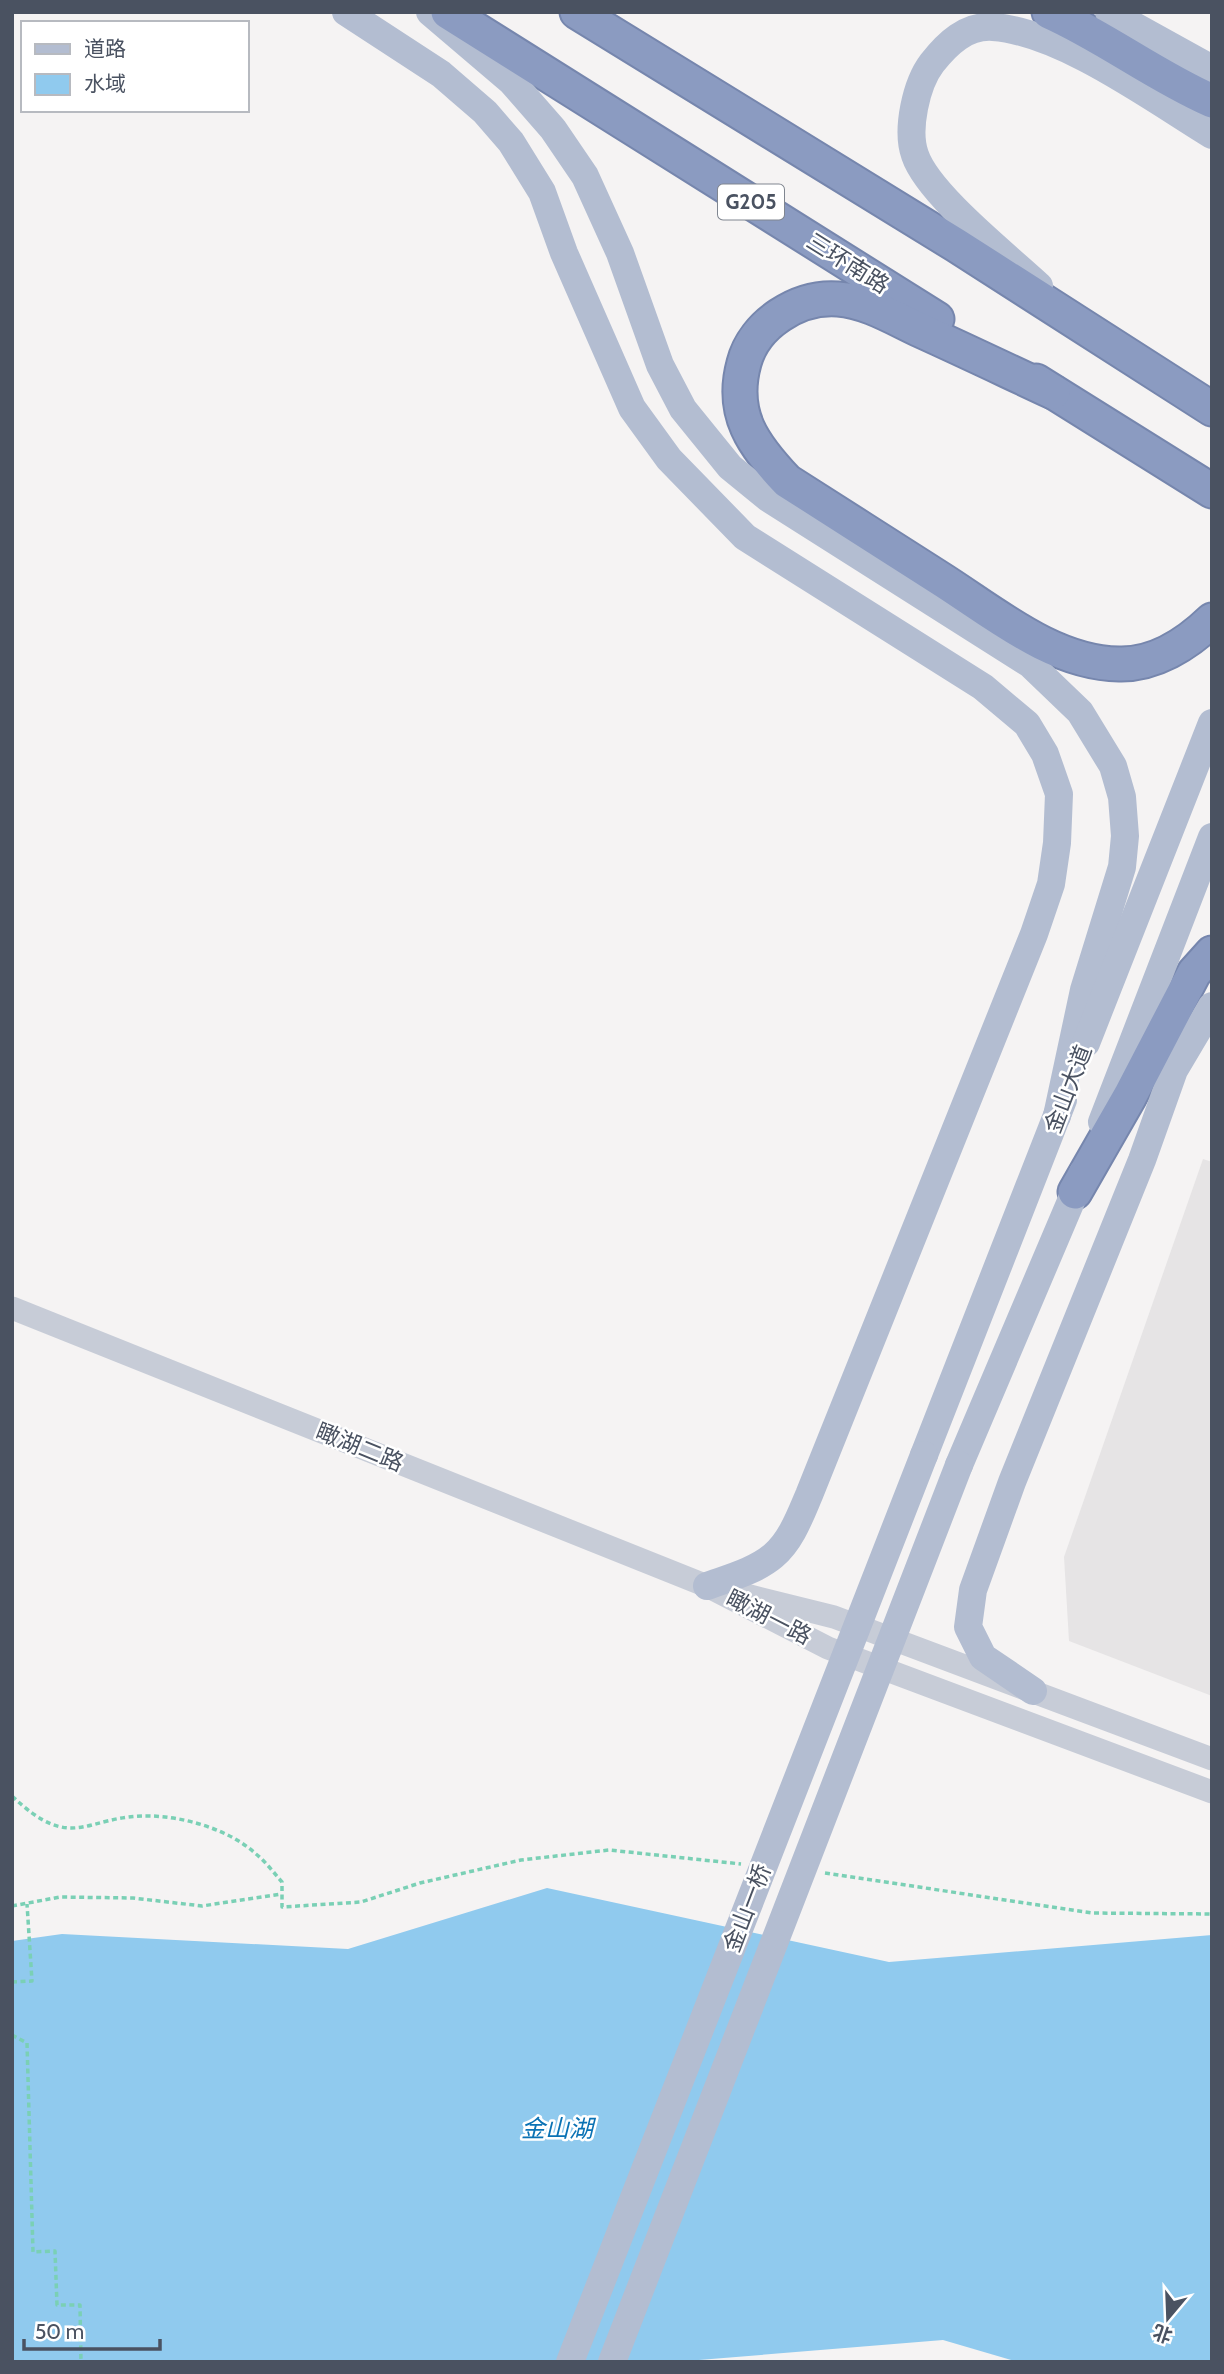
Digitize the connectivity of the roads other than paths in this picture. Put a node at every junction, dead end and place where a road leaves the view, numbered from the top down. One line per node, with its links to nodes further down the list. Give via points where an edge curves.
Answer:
1 (346, 12): 24 (main road, via 441,74 511,142 542,192 632,408 668,459 745,537 983,687 1027,724 1045,754 1059,794 1051,884 1034,934 809,1495 793,1530 772,1556)
2 (430, 12): 19 (main road, via 511,80 585,176 620,253 660,365 683,409 730,467 768,498 1030,664 1080,712 1113,766 1122,797 1122,867 1084,990)
3 (448, 12): 11 (highway, 三环南路 / G205)
4 (577, 12): 10 (highway)
5 (1048, 12): 8 (highway)
6 (1109, 12): 7 (main road)
7 (1212, 69)
8 (1212, 102)
9 (1212, 135): 10 (main road, via 1085,58 1021,32 991,26 964,33 946,45 928,69 917,94 912,124 915,155 935,189)
10 (1088, 330): 12 (highway)
11 (1053, 392): 13 (highway, 三环南路 / G205); 14 (highway, via 875,310 840,299 812,299 764,328 747,351 739,380 740,412 766,459 787,481 1038,641 1096,662 1121,664 1149,661)
12 (1212, 409)
13 (1212, 491)
14 (1206, 625)
15 (1212, 723): 19 (main road, 金山大道)
16 (1212, 837): 20 (main road, 金山大道)
17 (1212, 953): 20 (highway, via 1194,973)
18 (1212, 1006): 25 (main road, via 1174,1070 973,1590 968,1627 983,1657)
19 (1057, 1116): 22 (main road, 金山大道)
20 (1075, 1192): 23 (main road, 金山大道)
21 (12, 1308): 24 (street, 瞰湖二路)
22 (924, 1455): 28 (main road, 金山一桥, bridge)
23 (959, 1465): 29 (main road, 金山一桥, bridge)
24 (707, 1586): 25 (street, 瞰湖一路, via 834,1617); 27 (street, 瞰湖一路, via 828,1648)
25 (1033, 1691): 26 (street, 瞰湖一路)
26 (1212, 1759)
27 (1212, 1792)
28 (570, 2362)
29 (612, 2362)

